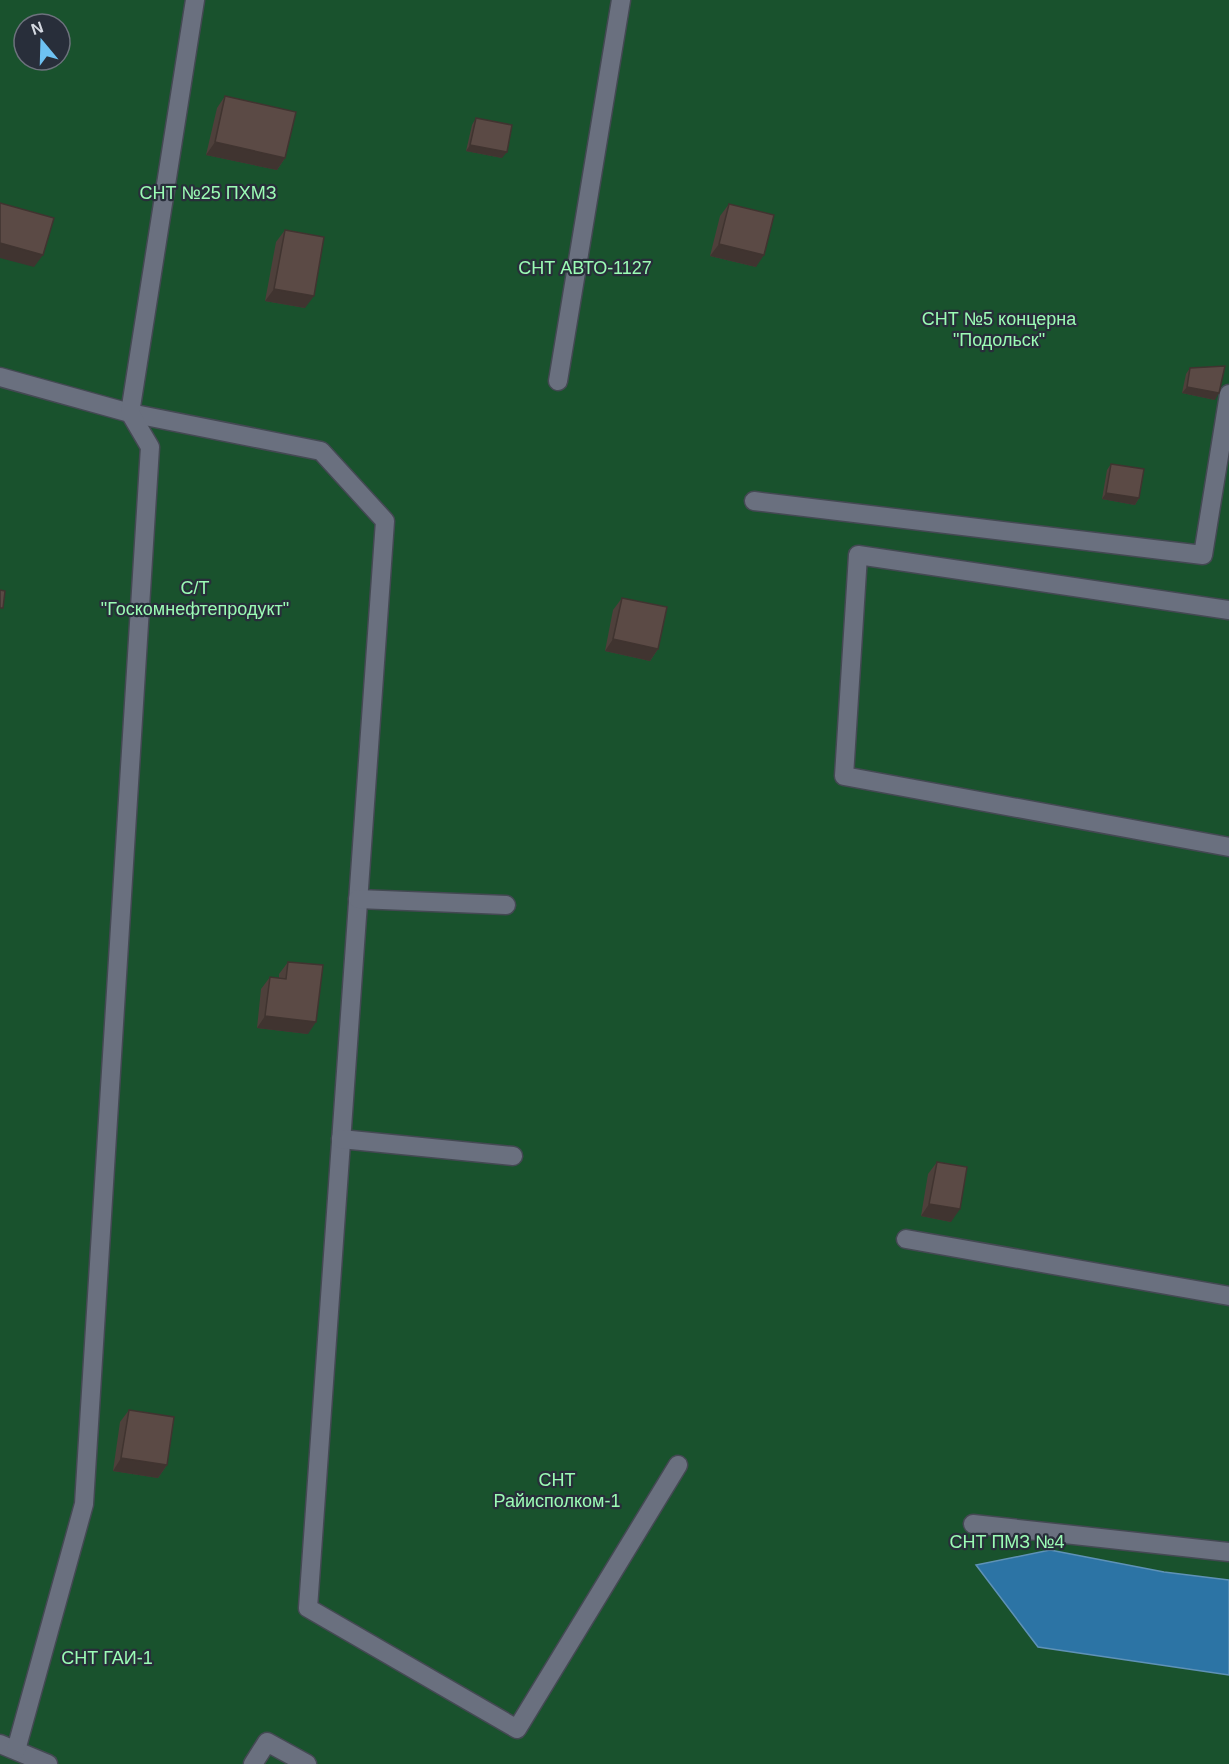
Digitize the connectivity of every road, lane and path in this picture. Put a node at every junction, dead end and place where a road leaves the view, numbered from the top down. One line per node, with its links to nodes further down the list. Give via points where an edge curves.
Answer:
1 (195, 0): 6 (lane)
2 (621, 0): 4 (lane)
3 (0, 377): 6 (lane)
4 (558, 381)
5 (1229, 394): 7 (lane, via 1203,555)
6 (130, 413): 10 (lane, via 321,451 385,521); 19 (lane, via 150,447 84,1504)
7 (754, 501)
8 (1229, 610): 9 (lane, via 858,555 844,776)
9 (1229, 847)
10 (358, 899): 11 (lane); 12 (lane)
11 (506, 905)
12 (341, 1139): 13 (lane); 16 (lane, via 308,1608 517,1729)
13 (513, 1156)
14 (906, 1239): 15 (lane)
15 (1229, 1296)
16 (678, 1465)
17 (973, 1524): 18 (lane)
18 (1229, 1552)
19 (8, 1747): 20 (lane)
20 (48, 1764)
21 (253, 1764): 22 (lane, via 267,1742)
22 (307, 1764)

